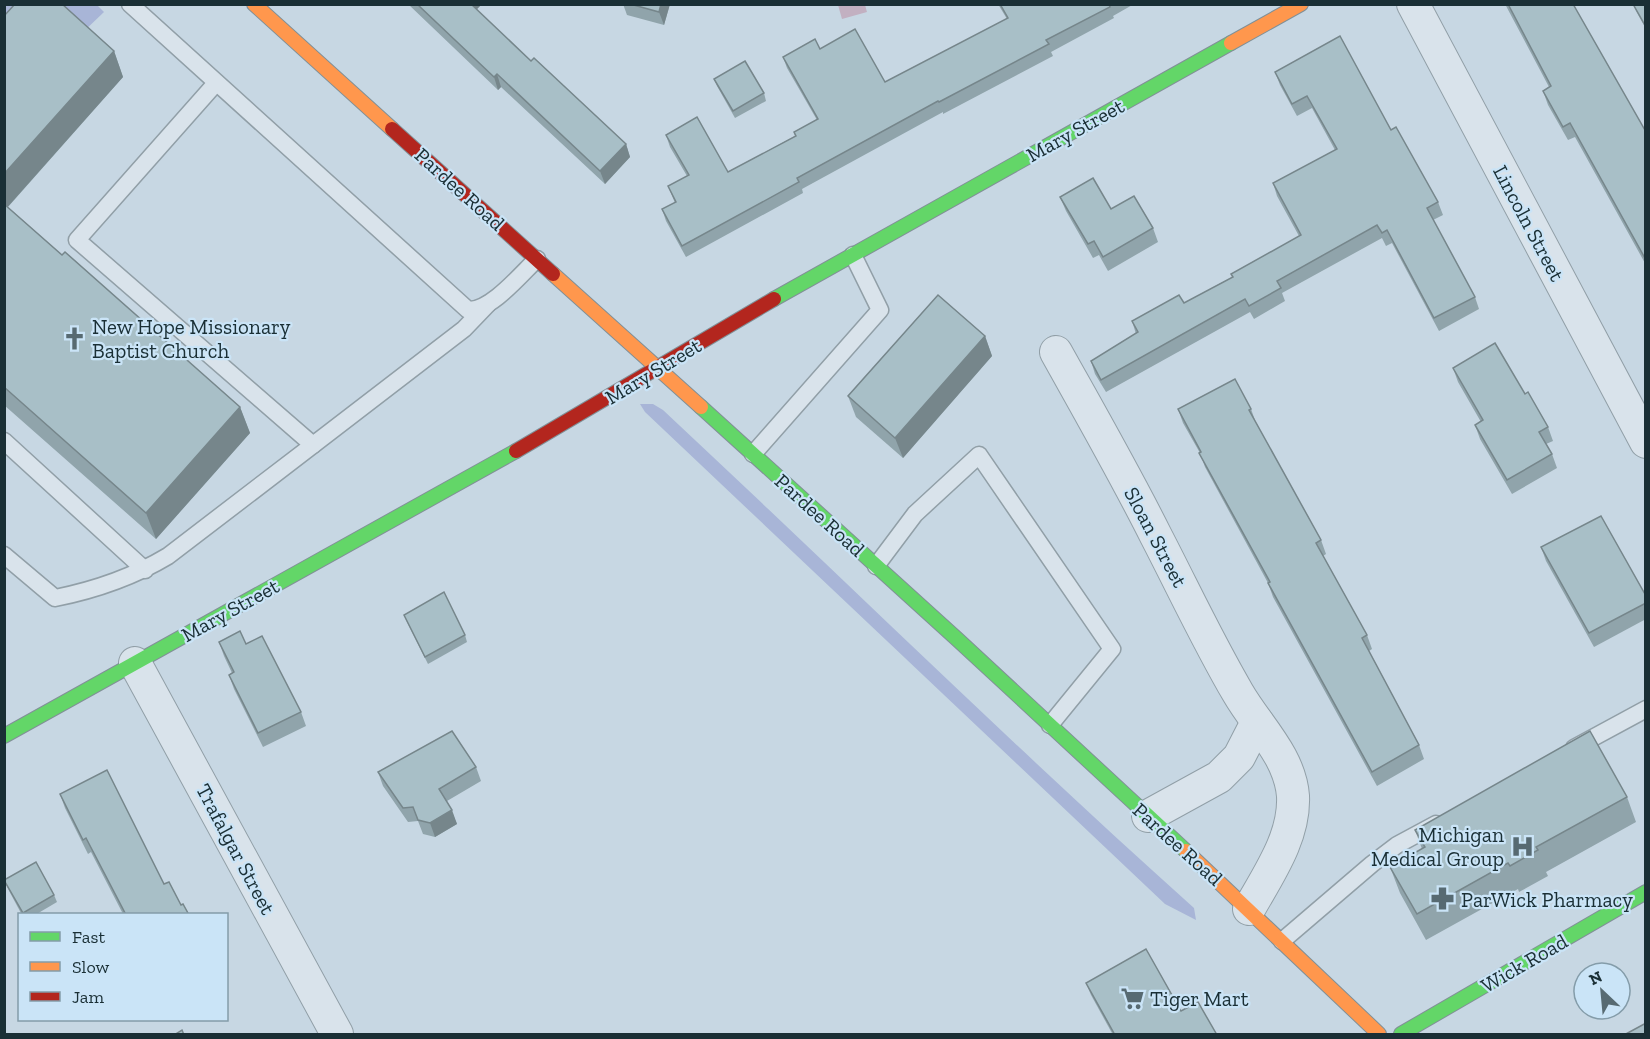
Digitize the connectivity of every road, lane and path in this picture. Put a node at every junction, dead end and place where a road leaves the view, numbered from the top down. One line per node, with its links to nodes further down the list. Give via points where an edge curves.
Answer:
1 (130, 4): 5 (lane)
2 (254, 4): 7 (street, Pardee Road)
3 (1301, 4): 6 (street, Mary Street)
4 (1413, 4): 12 (street, Lincoln Street)
5 (216, 83): 8 (lane, via 460,304 468,310); 13 (lane, via 77,240)
6 (853, 255): 10 (street, Mary Street); 14 (lane, via 880,310)
7 (537, 259): 8 (lane); 10 (street, Pardee Road)
8 (488, 304): 13 (lane, via 464,329)
9 (1056, 352): 20 (street, Sloan Street, via 1238,694)
10 (658, 368): 14 (street, Pardee Road); 18 (street, Mary Street)
11 (4, 441): 17 (lane)
12 (1646, 442)
13 (313, 445): 17 (lane)
14 (753, 454): 16 (street, Pardee Road)
15 (4, 555): 17 (lane, via 55,598)
16 (876, 566): 21 (street, Pardee Road); 21 (lane, via 915,514 979,455 1112,649)
17 (145, 570)
18 (135, 663): 22 (street, Mary Street); 29 (street, Trafalgar Street)
19 (1646, 709): 23 (lane)
20 (1257, 722): 24 (street, via 1239,757 1219,777); 27 (street, Sloan Street, via 1282,759 1293,797 1286,840)
21 (1050, 725): 24 (street, Pardee Road)
22 (4, 736)
23 (1563, 754)
24 (1148, 816): 27 (street, Pardee Road)
25 (1449, 817): 28 (lane, via 1397,845)
26 (1646, 892): 31 (street, Wick Road)
27 (1249, 909): 28 (street, Pardee Road)
28 (1282, 941): 30 (street, Pardee Road)
29 (337, 1035)
30 (1378, 1035)
31 (1401, 1035)

